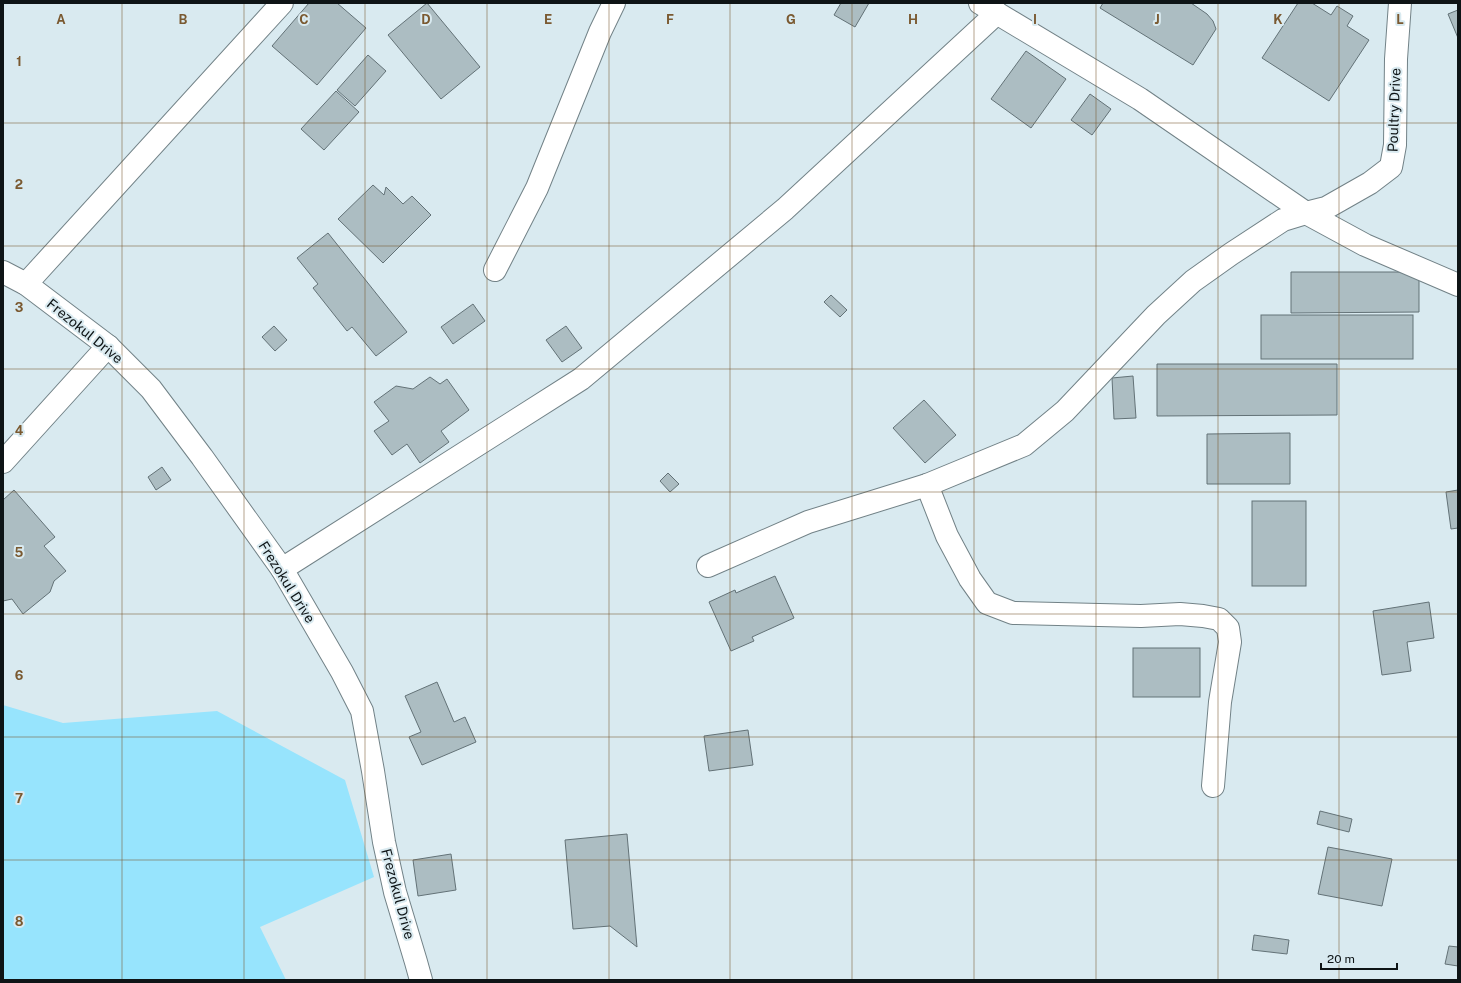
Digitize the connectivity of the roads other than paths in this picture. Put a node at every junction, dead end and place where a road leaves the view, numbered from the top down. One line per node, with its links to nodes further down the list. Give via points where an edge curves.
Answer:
1 (282, 3): 8 (street)
2 (614, 3): 6 (street, via 537,188)
3 (1400, 3): 5 (street, Poultry Drive, via 1396,59 1395,145 1391,167 1364,187 1326,208)
4 (989, 8): 5 (street, via 1140,99); 14 (street, via 784,209 581,379)
5 (1306, 212): 9 (street, via 1365,245); 12 (street, via 1283,220 1193,281 1141,330 1065,411 1024,444)
6 (495, 270)
7 (3, 272): 8 (street, Frezokul Drive)
8 (26, 284): 10 (street, Frezokul Drive)
9 (1458, 285)
10 (108, 346): 11 (street); 14 (street, Frezokul Drive, via 151,389)
11 (3, 462)
12 (927, 485): 13 (street, via 808,522); 15 (street, via 947,536 986,603 1013,613 1203,616 1219,619 1228,628 1230,642 1220,702)
13 (708, 566)
14 (282, 569): 16 (street, Frezokul Drive, via 362,711 393,885)
15 (1213, 786)
16 (421, 980)

